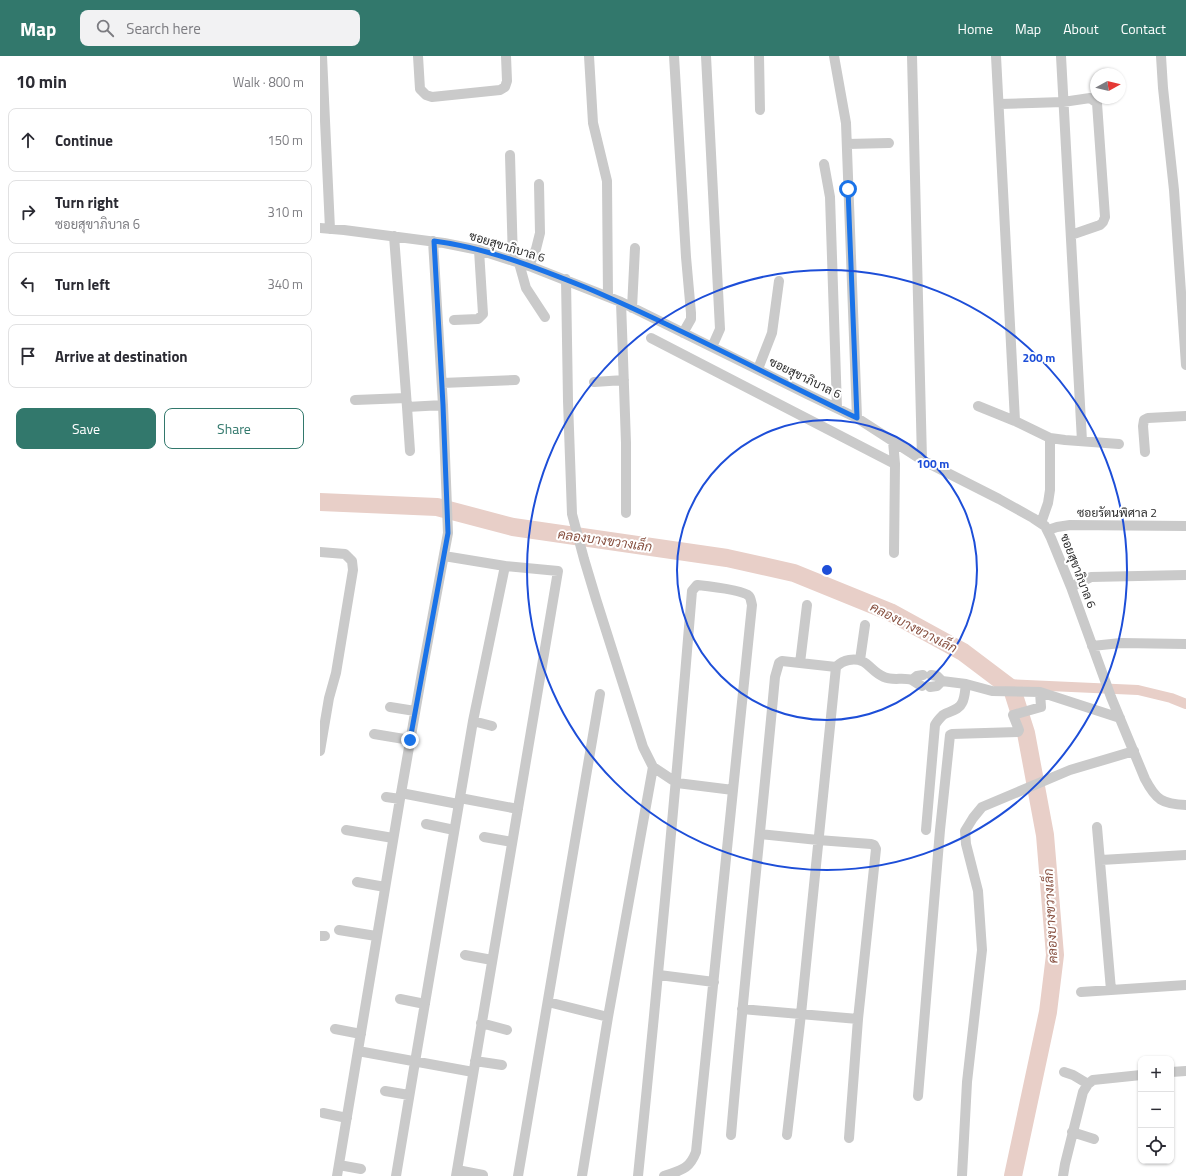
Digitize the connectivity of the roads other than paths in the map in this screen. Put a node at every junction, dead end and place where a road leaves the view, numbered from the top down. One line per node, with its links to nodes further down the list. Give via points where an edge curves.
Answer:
1 (322, 56): 13 (street)
2 (418, 56): 3 (street, via 420,89 432,97 500,90 505,87 507,81)
3 (506, 56)
4 (589, 56): 31 (street, via 593,123 607,181)
5 (674, 56): 36 (street, via 691,313 691,319)
6 (706, 56): 38 (street, via 720,329)
7 (759, 56): 16 (street)
8 (834, 56): 18 (street, via 846,123)
9 (912, 56): 59 (street)
10 (996, 56): 15 (street)
11 (1061, 56): 14 (street)
12 (1161, 56): 39 (street, via 1174,190)
13 (321, 78): 22 (street)
14 (1063, 102): 15 (street); 23 (street); 23 (street, via 1090,98 1097,103 1105,217 1100,225)
15 (999, 104): 52 (street)
16 (760, 110)
17 (889, 143): 18 (street)
18 (847, 144): 51 (street)
19 (510, 155): 28 (street)
20 (824, 164): 49 (street, via 830,197)
21 (539, 184): 28 (street, via 540,233 536,249)
22 (325, 228): 24 (street, ซอยสุขาภิบาล 6)
23 (1071, 235): 55 (street)
24 (394, 236): 25 (street, ซอยสุขาภิบาล 6); 46 (street)
25 (434, 241): 27 (street, ซอยสุขาภิบาล 6); 44 (street)
26 (635, 248): 33 (street)
27 (480, 250): 28 (street, ซอยสุขาภิบาล 6); 35 (street, via 483,314 478,319)
28 (520, 263): 29 (street, ซอยสุขาภิบาล 6); 34 (street, via 526,288)
29 (566, 279): 31 (street, ซอยสุขาภิบาล 6); 92 (street, via 572,514 643,747)
30 (779, 281): 40 (street, via 772,333)
31 (608, 297): 32 (street, ซอยสุขาภิบาล 6)
32 (621, 302): 33 (street, ซอยสุขาภิบาล 6); 42 (street)
33 (632, 308): 36 (street, ซอยสุขาภิบาล 6)
34 (545, 317)
35 (454, 320)
36 (683, 333): 38 (street, ซอยสุขาภิบาล 6)
37 (650, 338): 60 (street)
38 (712, 347): 40 (street, ซอยสุขาภิบาล 6)
39 (1186, 365)
40 (758, 369): 49 (street, ซอยสุขาภิบาล 6)
41 (514, 380): 44 (street)
42 (624, 380): 43 (street); 61 (street)
43 (594, 382)
44 (442, 384): 47 (street)
45 (355, 400): 46 (street)
46 (407, 402): 47 (street); 57 (street)
47 (443, 405): 66 (street, via 448,533)
48 (978, 406): 52 (street)
49 (836, 408): 51 (street, ซอยสุขาภิบาล 6)
50 (1186, 416): 58 (street, via 1144,420)
51 (857, 418): 54 (street, ซอยสุขาภิบาล 6)
52 (1015, 421): 53 (street)
53 (1050, 438): 55 (street); 62 (street, via 1050,490)
54 (893, 441): 59 (street, ซอยสุขาภิบาล 6); 60 (street)
55 (1082, 441): 56 (street)
56 (1119, 444)
57 (410, 451)
58 (1145, 452)
59 (922, 460): 62 (street, ซอยสุขาภิบาล 6, via 999,499)
60 (895, 464): 65 (street)
61 (626, 513)
62 (1044, 526): 63 (street, ซอยรัตนพิศาล 2); 69 (street, ซอยสุขาภิบาล 6)
63 (1186, 526)
64 (320, 552): 82 (street, via 345,554 352,561 353,570 336,672)
65 (894, 553)
66 (444, 556): 67 (street); 84 (street)
67 (505, 566): 86 (street); 99 (street, via 558,571)
68 (1186, 576): 69 (street, via 1091,577)
69 (1071, 587): 73 (street, ซอยสุขาภิบาล 6)
70 (808, 606): 75 (street)
71 (865, 625): 74 (street)
72 (1186, 644): 73 (street, via 1121,643)
73 (1092, 646): 85 (street, ซอยสุขาภิบาล 6)
74 (860, 660): 76 (street, via 844,661); 77 (street, via 883,677)
75 (800, 663): 76 (street); 105 (street, via 782,661 775,676)
76 (836, 668): 108 (street)
77 (912, 680): 78 (street, via 927,675 937,676); 78 (street, via 917,685 926,686 937,686)
78 (942, 681): 79 (street)
79 (966, 684): 80 (street, via 992,691); 104 (street, via 962,705 944,715 935,725)
80 (1040, 692): 85 (street); 146 (street, via 1041,707 1015,714 1013,717 1018,732 950,735)
81 (600, 694): 124 (street)
82 (324, 697): 90 (street)
83 (390, 707): 84 (street)
84 (415, 711): 89 (street)
85 (1118, 714): 91 (street, ซอยสุขาภิบาล 6)
86 (473, 721): 87 (street); 97 (street)
87 (492, 726)
88 (374, 734): 89 (street)
89 (410, 740): 95 (street)
90 (320, 751)
91 (1134, 751): 98 (street, ซอยสุขาภิบาล 6, via 1152,791 1164,802); 164 (street, via 1070,770 982,807 965,831 978,891 982,950 967,1082)
92 (653, 767): 93 (street); 128 (street)
93 (677, 783): 94 (street); 94 (street, via 692,592 697,585 744,593 750,597 752,605); 118 (street)
94 (733, 790): 119 (street)
95 (400, 796): 96 (street); 97 (street); 107 (street)
96 (386, 797)
97 (459, 801): 99 (street); 103 (street)
98 (1186, 805)
99 (518, 809): 109 (street)
100 (426, 824): 103 (street)
101 (1098, 827): 111 (street)
102 (346, 830): 107 (street)
103 (454, 830): 125 (street)
104 (926, 830)
105 (760, 834): 108 (street); 126 (street)
106 (484, 837): 109 (street)
107 (393, 838): 113 (street)
108 (818, 840): 127 (street); 129 (street, via 871,844 876,849)
109 (512, 842): 117 (street)
110 (1186, 855): 111 (street)
111 (1101, 860): 121 (street)
112 (358, 882): 113 (street)
113 (385, 887): 115 (street)
114 (339, 930): 115 (street)
115 (376, 936): 133 (street)
116 (464, 956): 117 (street)
117 (492, 960): 130 (street)
118 (659, 976): 119 (street); 162 (street)
119 (714, 982): 163 (street, via 696,1152 687,1167)
120 (1186, 985): 121 (street)
121 (1110, 990): 122 (street)
122 (1082, 992)
123 (400, 999): 125 (street)
124 (548, 1002): 128 (street); 160 (street)
125 (425, 1004): 136 (street)
126 (742, 1009): 127 (street); 150 (street)
127 (801, 1014): 129 (street); 151 (street)
128 (608, 1017): 161 (street)
129 (858, 1019): 152 (street)
130 (481, 1023): 132 (street); 135 (street)
131 (335, 1029): 133 (street)
132 (507, 1030)
133 (360, 1034): 134 (street)
134 (358, 1051): 136 (street); 148 (street)
135 (475, 1060): 137 (street); 139 (street)
136 (415, 1062): 139 (street); 145 (street)
137 (502, 1066)
138 (1186, 1071): 141 (street)
139 (473, 1072): 156 (street)
140 (1064, 1072): 143 (street, via 1073,1074)
141 (1174, 1072)
142 (1138, 1075): 143 (street, via 1093,1080)
143 (1088, 1084): 149 (street, via 1083,1092)
144 (385, 1091): 145 (street)
145 (409, 1095): 159 (street)
146 (918, 1096)
147 (323, 1113): 148 (street)
148 (346, 1118): 154 (street)
149 (1072, 1132): 153 (street); 165 (street)
150 (731, 1135)
151 (787, 1135)
152 (849, 1138)
153 (1094, 1139)
154 (338, 1165): 155 (street); 158 (street)
155 (361, 1169)
156 (456, 1173): 157 (street)
157 (483, 1175)
158 (337, 1176)
159 (396, 1176)
160 (518, 1176)
161 (582, 1176)
162 (638, 1176)
163 (664, 1176)
164 (962, 1176)
165 (1063, 1176)

